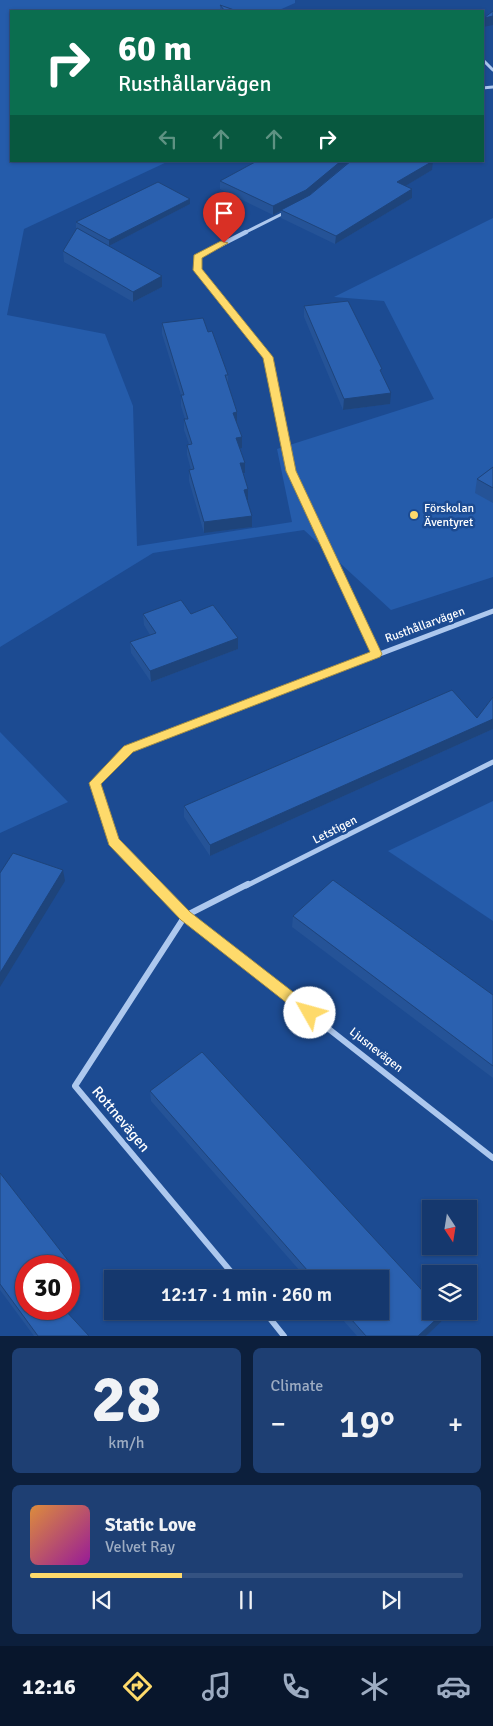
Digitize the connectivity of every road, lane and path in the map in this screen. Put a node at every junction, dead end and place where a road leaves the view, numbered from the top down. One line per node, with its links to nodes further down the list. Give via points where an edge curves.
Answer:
1 (484, 61): 3 (street)
2 (493, 63): 3 (street)
3 (488, 64): 4 (street)
4 (493, 70)
5 (291, 209): 7 (street, via 197,257 198,270 268,357 291,471)
6 (493, 611): 7 (street, Rusthållarvägen)
7 (376, 654): 9 (street, Rusthållarvägen, via 129,749)
8 (493, 762): 10 (street, Letstigen)
9 (95, 783): 10 (street, Ljusnevägen, via 114,842)
10 (185, 916): 11 (street, Ljusnevägen); 12 (street, Rottnevägen, via 75,1086)
11 (493, 1158)
12 (229, 1270)
13 (271, 1320): 14 (street)
14 (284, 1336)

